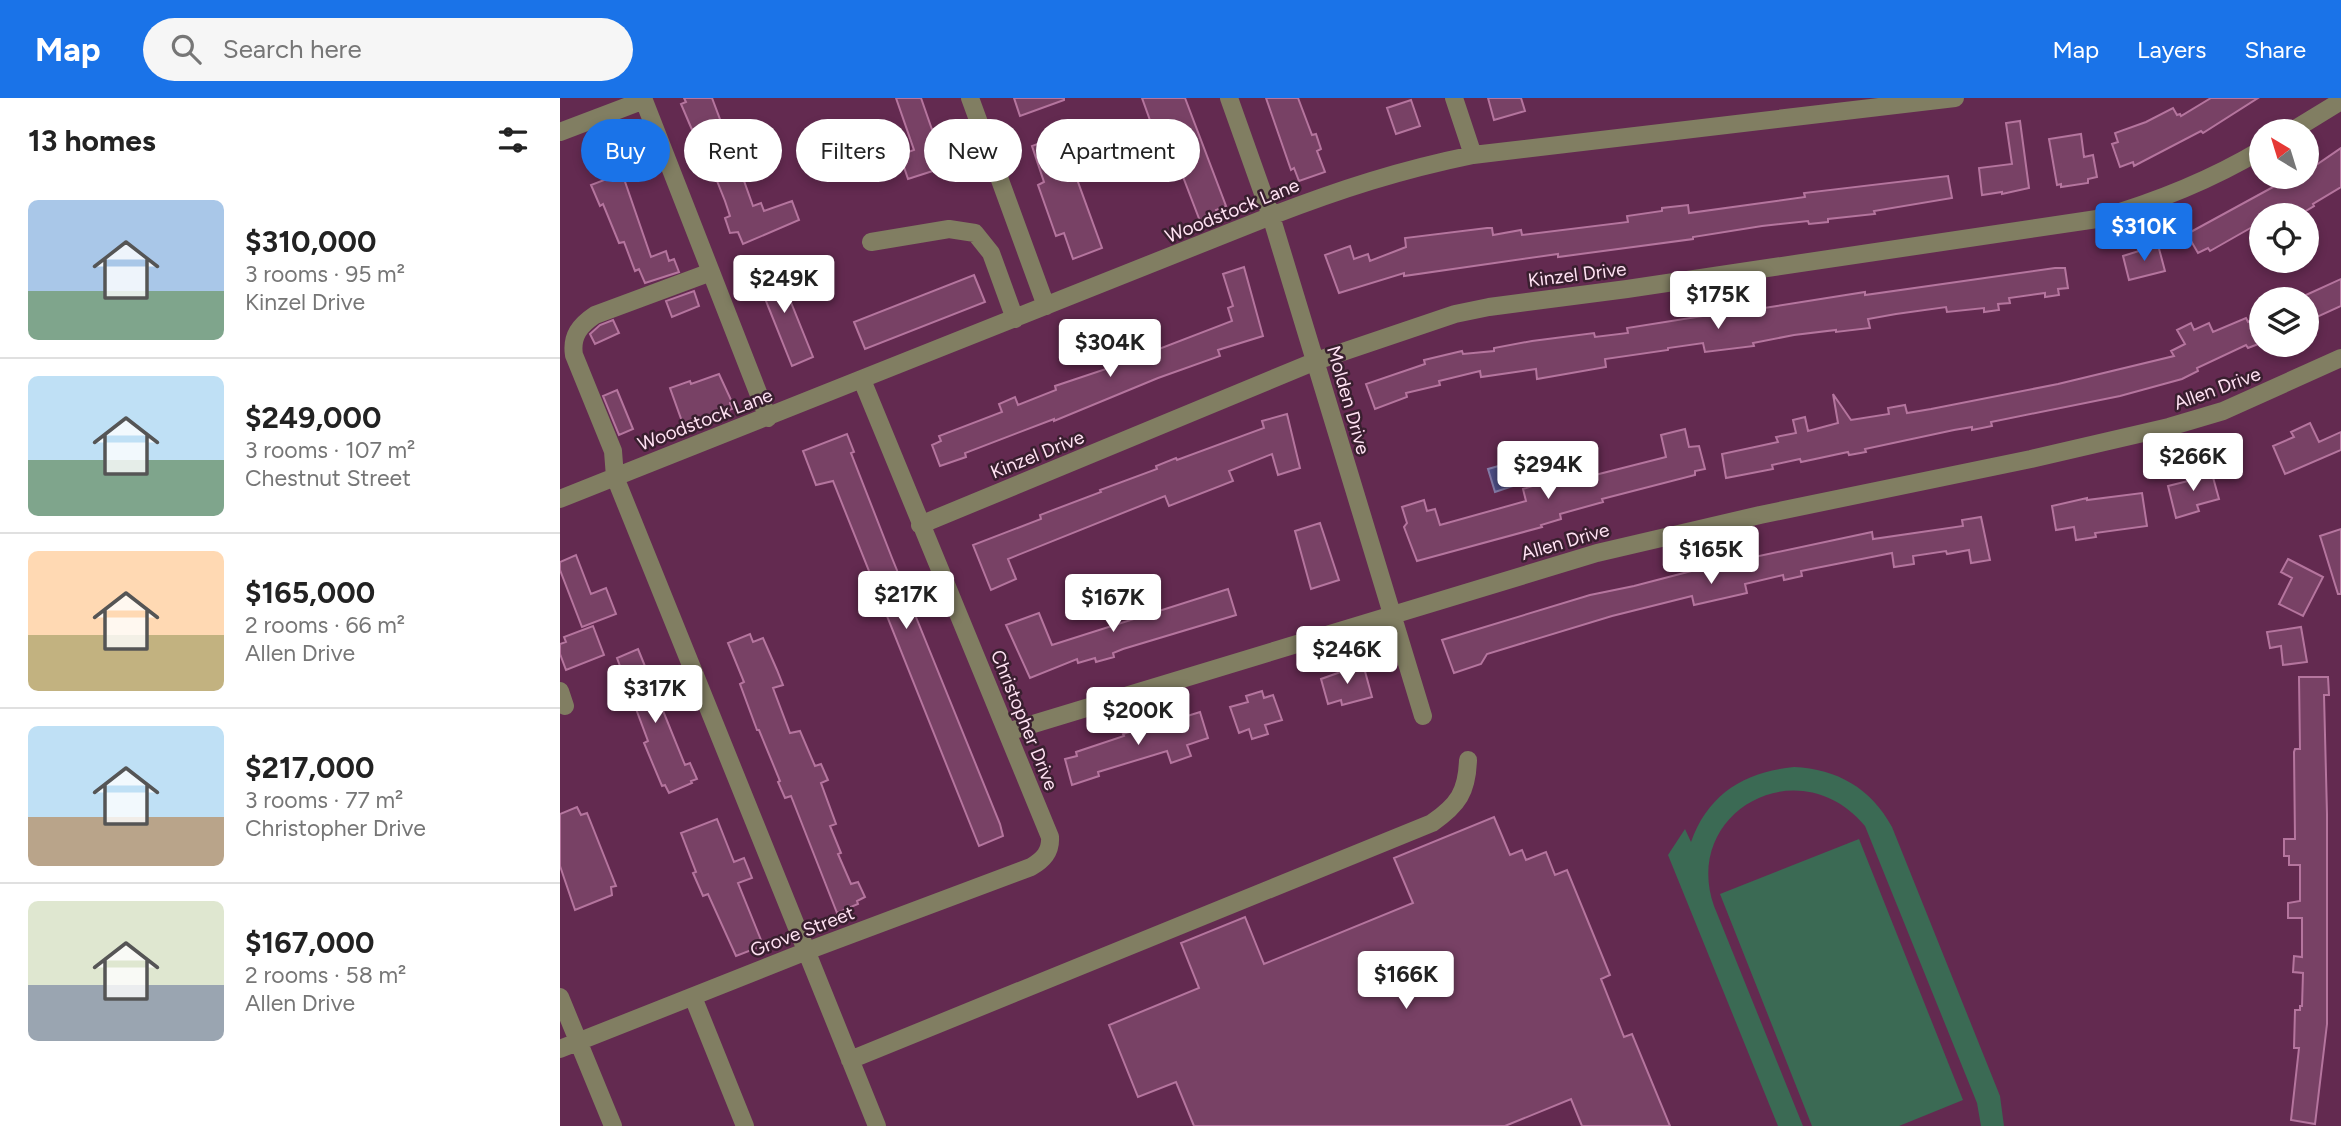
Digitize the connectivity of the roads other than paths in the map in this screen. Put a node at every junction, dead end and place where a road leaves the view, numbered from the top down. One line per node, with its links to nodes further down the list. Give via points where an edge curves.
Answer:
1 (970, 98): 14 (street)
2 (1229, 98): 11 (street, Molden Drive)
3 (1454, 98): 9 (street)
4 (1955, 98): 9 (street, Woodstock Lane)
5 (644, 99): 8 (street); 13 (street)
6 (2341, 102): 7 (street)
7 (2312, 119)
8 (560, 132)
9 (1473, 155): 11 (street, Woodstock Lane, via 1380,176)
10 (2249, 157): 17 (street, Kinzel Drive, via 2187,189 2097,219 1489,307 1399,331)
11 (1271, 216): 14 (street, Woodstock Lane); 17 (street, Molden Drive)
12 (871, 242): 15 (street, via 949,229 975,233 992,253)
13 (710, 272): 19 (street); 20 (street, via 595,315 575,335 574,355 612,450)
14 (1046, 306): 15 (street, Woodstock Lane)
15 (1014, 319): 18 (street, Woodstock Lane)
16 (2341, 358): 23 (street, Allen Drive, via 2223,411 2169,427 1597,553)
17 (1316, 361): 22 (street, Kinzel Drive); 23 (street, Molden Drive)
18 (862, 380): 19 (street, Woodstock Lane); 22 (street, Christopher Drive)
19 (768, 418): 20 (street, Woodstock Lane)
20 (615, 477): 21 (street, Woodstock Lane); 28 (street)
21 (560, 499)
22 (920, 524): 25 (street, Christopher Drive)
23 (1393, 615): 24 (street, Molden Drive); 25 (street, Allen Drive)
24 (1423, 716)
25 (1007, 732): 27 (street, Christopher Drive)
26 (1468, 760): 33 (street, via 1464,790 1432,823)
27 (1050, 844): 28 (street, Grove Street, via 1042,860 1031,867)
28 (807, 951): 30 (street, Grove Street); 33 (street)
29 (560, 997): 31 (street)
30 (693, 997): 31 (street, Grove Street); 35 (street)
31 (579, 1042): 32 (street, Grove Street); 34 (street)
32 (560, 1049)
33 (850, 1060): 36 (street)
34 (613, 1126)
35 (745, 1126)
36 (877, 1126)

